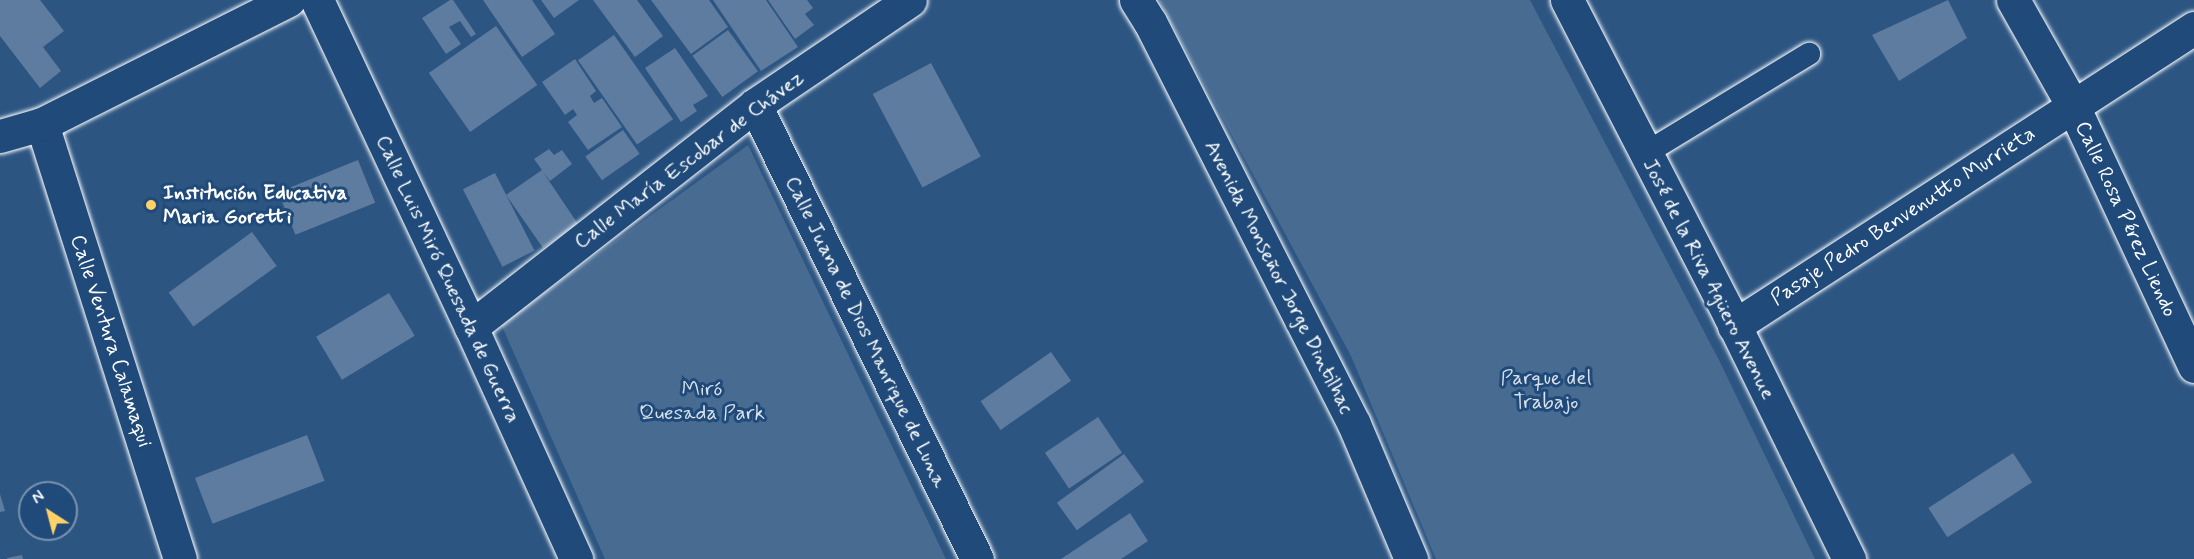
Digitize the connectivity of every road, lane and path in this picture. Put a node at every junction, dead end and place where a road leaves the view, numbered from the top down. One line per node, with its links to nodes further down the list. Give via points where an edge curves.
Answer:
1 (289, 0): 11 (street)
2 (317, 0): 15 (street, Calle Luis Miró Quesada de Guerra)
3 (910, 0): 9 (street, Calle María Escobar de Chávez)
4 (1136, 0): 20 (street, Avenida Monseñor Jorge Dintilhac, via 1354,424)
5 (1567, 0): 13 (street, José de la Riva Agüero Avenue)
6 (2013, 0): 10 (street, Calle Rosa Pérez Liendo)
7 (2194, 28): 10 (street, Pasaje Pedro Benvenutto Murrieta)
8 (1809, 54): 13 (lane)
9 (755, 105): 15 (street, Calle María Escobar de Chávez); 19 (street, Calle Juana de Dios Manrique de Luna)
10 (2073, 106): 14 (street, Pasaje Pedro Benvenutto Murrieta); 16 (street, Calle Rosa Pérez Liendo)
11 (42, 124): 12 (street); 17 (street, Calle Ventura Calamaqui)
12 (0, 136)
13 (1646, 153): 14 (street, José de la Riva Agüero Avenue)
14 (1734, 326): 21 (street, José de la Riva Agüero Avenue)
15 (471, 327): 18 (street, Calle Luis Miró Quesada de Guerra)
16 (2194, 366)
17 (180, 559)
18 (576, 559)
19 (977, 559)
20 (1411, 559)
21 (1849, 559)

